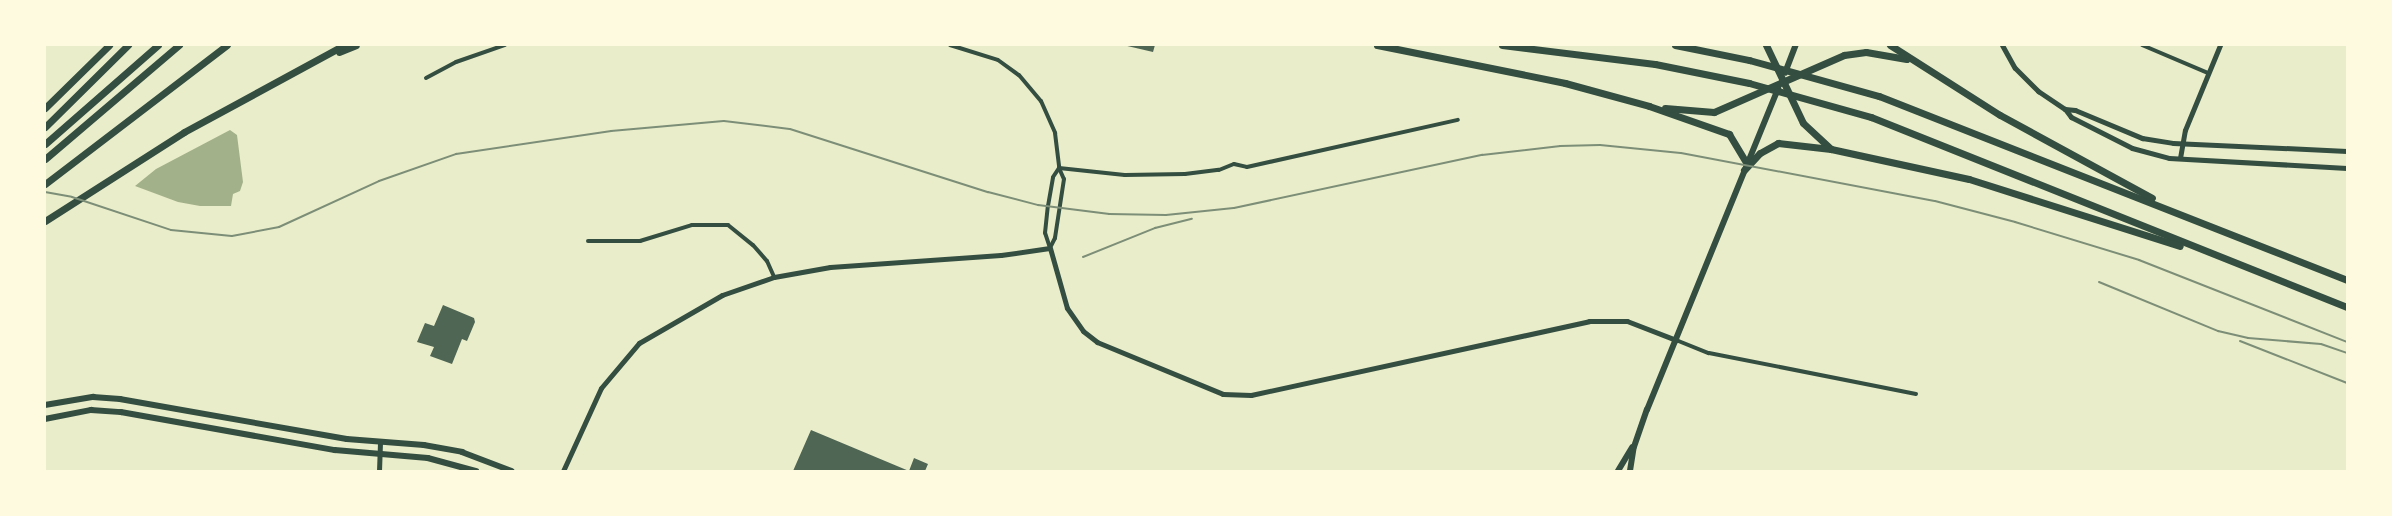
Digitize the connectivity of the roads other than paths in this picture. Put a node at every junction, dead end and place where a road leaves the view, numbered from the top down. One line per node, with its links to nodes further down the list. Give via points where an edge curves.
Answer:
1 (109, 45): 25 (highway)
2 (128, 45): 28 (highway)
3 (158, 45): 30 (highway)
4 (180, 45): 34 (highway)
5 (228, 45): 38 (highway)
6 (344, 45): 20 (highway)
7 (356, 45): 20 (highway)
8 (505, 45): 22 (street, via 456,62)
9 (950, 45): 36 (street, via 998,60 1019,75 1041,101 1055,134)
10 (1377, 45): 24 (highway, via 1565,83)
11 (1502, 45): 43 (highway, via 1655,64 1749,83 1871,117)
12 (1675, 45): 39 (highway, via 1749,60 1879,96)
13 (1766, 45): 23 (highway)
14 (1796, 45): 23 (main road)
15 (1890, 45): 19 (highway)
16 (2002, 45): 26 (street, via 2026,80)
17 (2142, 45): 21 (street)
18 (2220, 45): 21 (street)
19 (1911, 60): 23 (highway, via 1866,52 1844,55); 39 (highway, via 2000,115 2140,189)
20 (302, 67): 40 (highway, via 184,132)
21 (2208, 73): 29 (street)
22 (426, 78)
23 (1782, 82): 24 (highway, via 1714,112); 31 (highway, via 1813,134); 35 (main road)
24 (1649, 106): 35 (highway, via 1729,134)
25 (45, 108)
26 (2065, 109): 29 (street, via 2075,110 2142,138); 33 (street, via 2071,117 2132,148)
27 (1458, 120): 36 (street, via 1246,166 1234,164 1202,172 1125,175)
28 (45, 127)
29 (2182, 142): 32 (street); 33 (street)
30 (45, 144)
31 (1831, 150): 35 (highway, via 1787,143 1772,146); 43 (highway, via 1968,179)
32 (2347, 151)
33 (2180, 158): 37 (street)
34 (45, 159)
35 (1746, 167): 47 (main road)
36 (1059, 168): 42 (street, via 1054,177 1047,215 1045,233); 42 (street, via 1064,178 1055,238)
37 (2347, 168)
38 (45, 184)
39 (2162, 206): 45 (highway)
40 (45, 220)
41 (588, 241): 44 (street, via 640,242 692,225 728,225 753,245 767,261)
42 (1050, 248): 44 (street, via 1001,255 830,267); 47 (street, via 1067,308 1083,331 1097,342 1223,394 1251,395 1589,321 1627,321)
43 (2234, 264): 46 (highway)
44 (774, 276): 57 (street, via 695,309 633,348 601,388)
45 (2347, 280)
46 (2347, 307)
47 (1676, 340): 48 (street, via 1709,353); 52 (main road)
48 (1916, 394)
49 (45, 405): 51 (main road, via 86,398 120,399 347,439)
50 (45, 419): 53 (main road, via 91,410 121,412 335,450)
51 (380, 440): 53 (street); 56 (main road, via 462,452)
52 (1634, 446): 58 (main road); 59 (main road)
53 (380, 452): 54 (street); 55 (main road, via 428,458)
54 (379, 471)
55 (476, 471)
56 (512, 471)
57 (563, 471)
58 (1618, 471)
59 (1630, 471)

